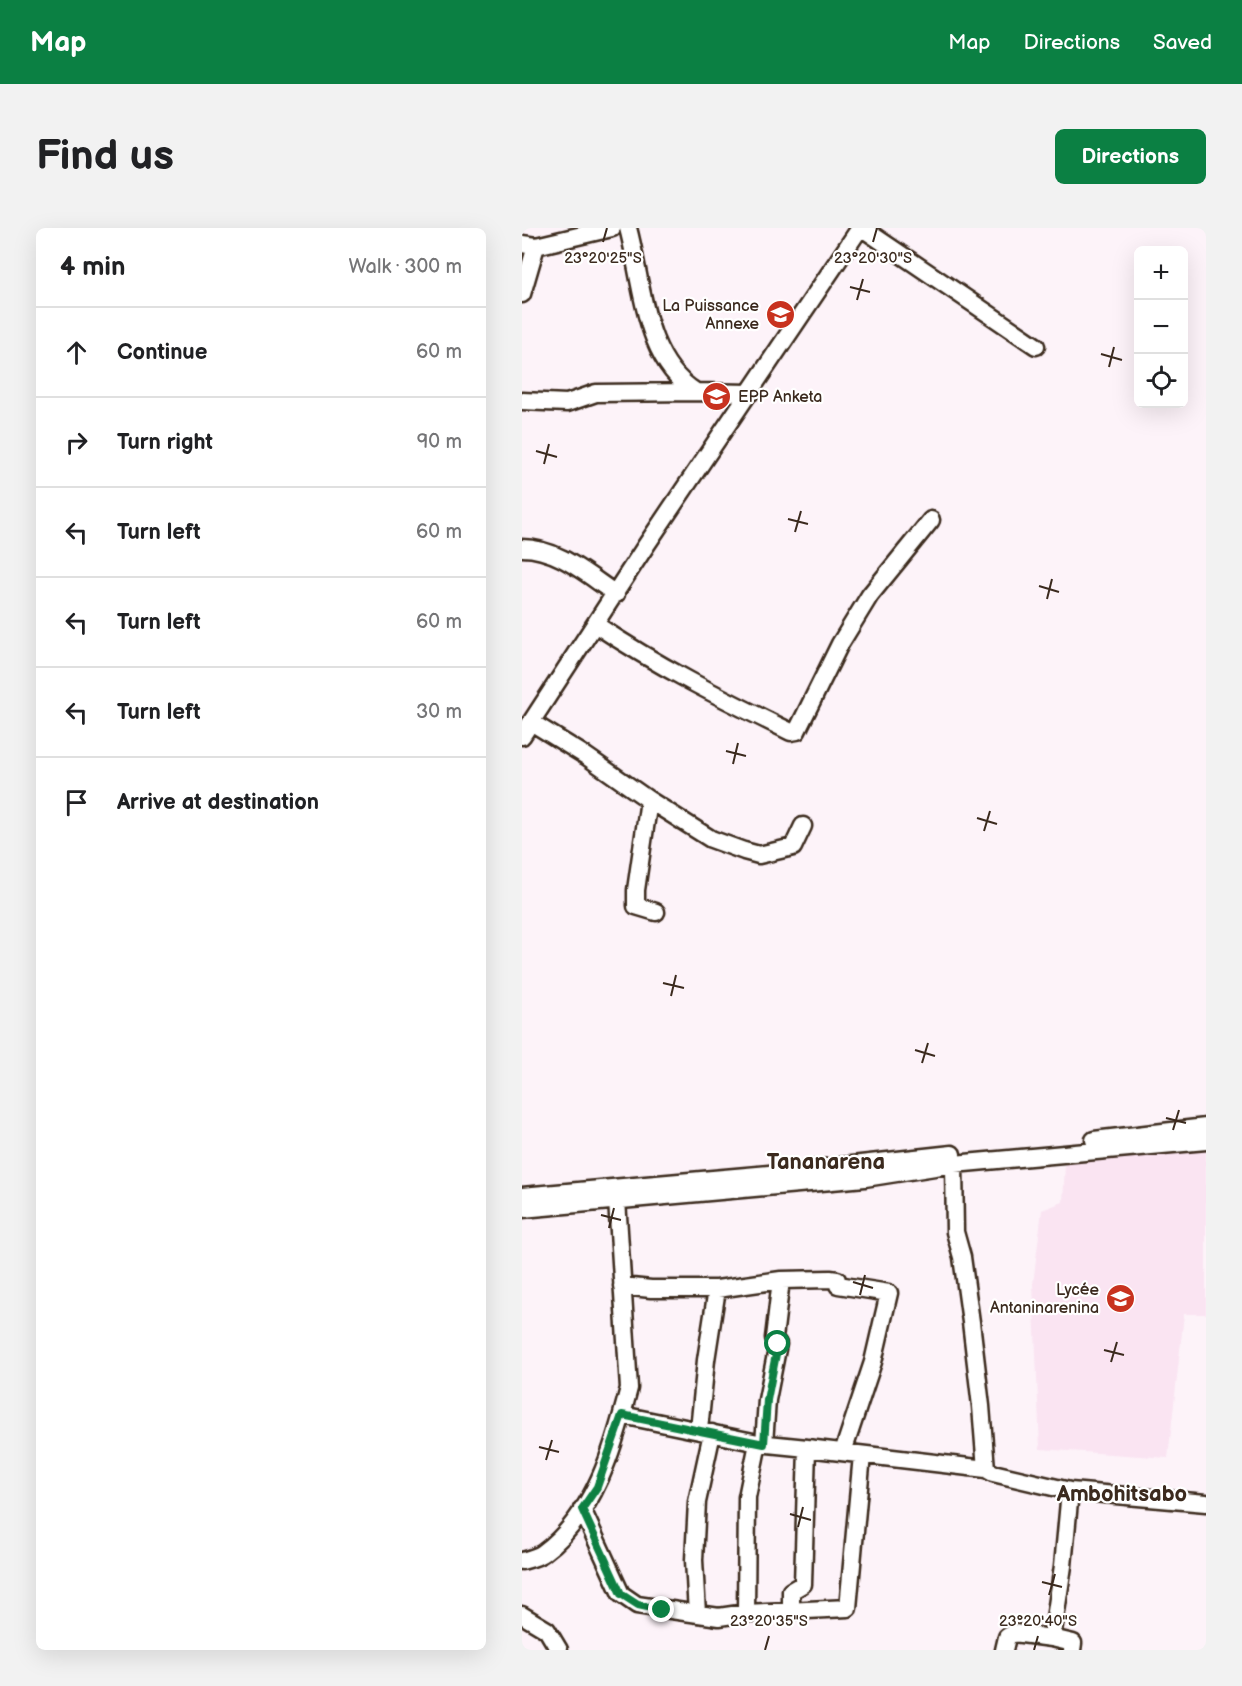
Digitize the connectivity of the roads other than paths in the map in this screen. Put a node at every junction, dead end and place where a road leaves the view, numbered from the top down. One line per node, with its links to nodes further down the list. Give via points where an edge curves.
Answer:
1 (612, 228): 4 (street)
2 (628, 228): 7 (street, via 656,342 664,361)
3 (861, 228): 6 (street); 8 (street)
4 (529, 245): 5 (street)
5 (522, 294)
6 (1036, 346)
7 (696, 392): 8 (street); 9 (street, via 596,393 567,403)
8 (750, 393): 12 (street)
9 (522, 401)
10 (931, 520): 13 (street, via 870,595 840,644 797,731 791,732 676,675)
11 (522, 548): 12 (street, via 548,551)
12 (616, 594): 13 (street)
13 (595, 624): 14 (street)
14 (531, 722): 15 (street); 16 (street)
15 (522, 736)
16 (650, 800): 17 (street, via 711,839 759,855 793,847); 18 (street, via 636,906)
17 (803, 825)
18 (656, 912)
19 (1206, 1127): 21 (street)
20 (1206, 1141): 21 (street)
21 (1084, 1147): 22 (street)
22 (962, 1160): 23 (street, via 865,1178 769,1180); 36 (street, via 955,1232 971,1322)
23 (638, 1192): 24 (street); 25 (street)
24 (522, 1196)
25 (617, 1200): 26 (street); 28 (street)
26 (522, 1209)
27 (781, 1280): 29 (street); 32 (street, via 774,1338 778,1344); 34 (street, via 837,1280 838,1285 888,1293 873,1362)
28 (622, 1286): 29 (street); 30 (street, via 628,1388)
29 (717, 1289): 31 (street, via 706,1360)
30 (622, 1415): 31 (street); 39 (street, via 597,1487)
31 (705, 1432): 32 (street); 43 (street, via 694,1560)
32 (761, 1444): 33 (street); 42 (street, via 747,1497)
33 (807, 1448): 34 (street); 41 (street, via 803,1584 790,1592)
34 (843, 1452): 35 (street)
35 (862, 1455): 36 (street); 41 (street, via 848,1608)
36 (986, 1469): 37 (street)
37 (1070, 1491): 38 (street); 45 (street)
38 (1206, 1503)
39 (582, 1509): 40 (street, via 542,1555); 43 (street, via 621,1594 638,1605)
40 (522, 1561)
41 (791, 1611): 42 (street)
42 (746, 1613): 43 (street, via 719,1617)
43 (697, 1614)
44 (522, 1615): 46 (street, via 547,1630)
45 (1052, 1638): 47 (street, via 1014,1633 1007,1637); 48 (street, via 1073,1644)
46 (559, 1650)
47 (1004, 1650)
48 (1072, 1650)

